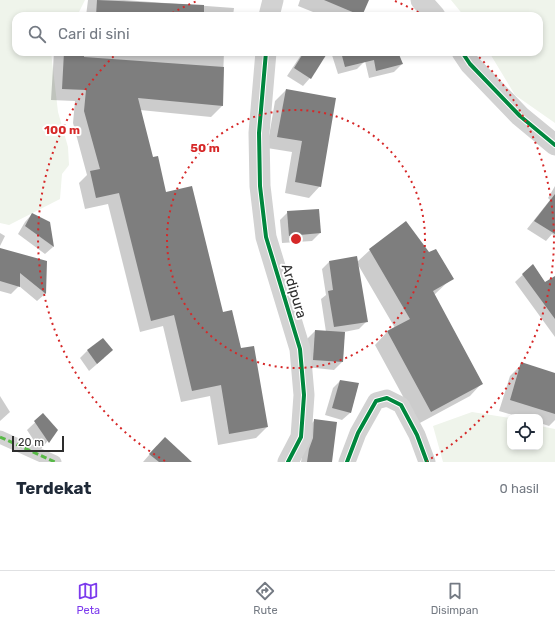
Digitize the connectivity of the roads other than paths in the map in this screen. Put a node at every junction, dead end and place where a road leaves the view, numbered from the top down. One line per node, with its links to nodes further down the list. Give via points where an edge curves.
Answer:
1 (273, 0): 3 (street)
2 (421, 0): 4 (street)
3 (270, 12)
4 (432, 12)
5 (266, 56): 10 (street, Ardipura, via 259,133 260,186 266,237 300,349 304,395 301,437)
6 (465, 56): 7 (street, via 520,116)
7 (555, 145)
8 (0, 436): 9 (street)
9 (55, 462)
10 (288, 462)
11 (346, 462): 12 (street, via 358,433 376,401 388,398 402,405)
12 (427, 462)

